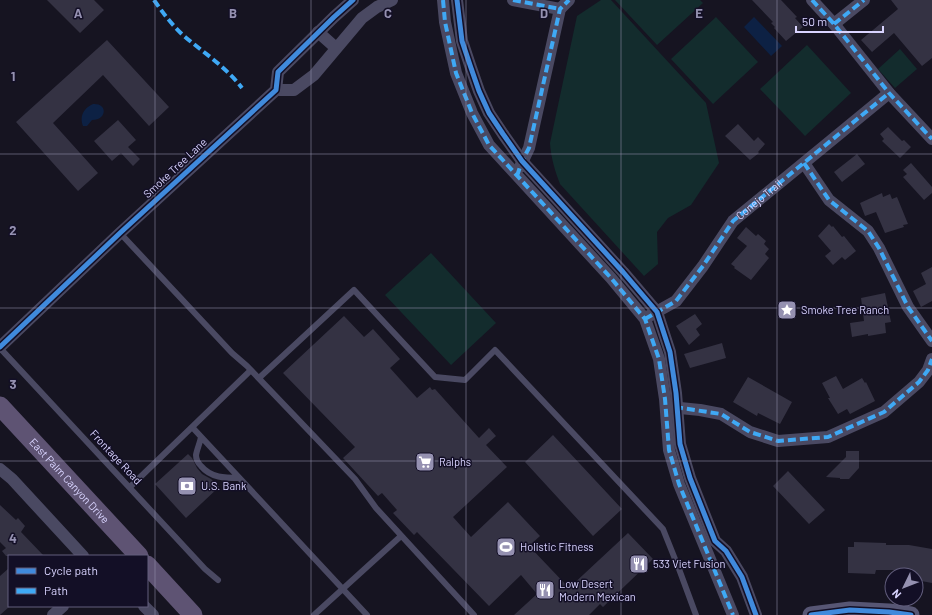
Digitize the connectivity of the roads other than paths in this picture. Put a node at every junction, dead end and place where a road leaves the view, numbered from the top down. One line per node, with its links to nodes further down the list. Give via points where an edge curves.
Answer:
1 (353, 0): 11 (street)
2 (392, 0): 12 (street, via 362,18)
3 (443, 0): 18 (street, via 456,72 472,113 490,145)
4 (457, 0): 16 (street, via 462,42 479,91 490,113)
5 (513, 0): 9 (street)
6 (569, 0): 9 (street)
7 (812, 0): 10 (street)
8 (864, 0): 10 (street)
9 (560, 9): 16 (street, via 529,148)
10 (834, 24): 14 (street)
11 (318, 32): 12 (street); 13 (street, via 278,72)
12 (336, 48): 13 (street, via 314,75 294,90)
13 (276, 90): 19 (street, Smoke Tree Lane)
14 (889, 93): 15 (street); 17 (street, Conejo Trail)
15 (932, 139)
16 (522, 161): 18 (street); 20 (street)
17 (804, 163): 20 (street, Conejo Trail, via 733,221 676,302); 22 (street, via 829,200 868,231 908,307)
18 (517, 176): 21 (street, via 611,278)
19 (120, 233): 23 (street, Smoke Tree Lane); 25 (lane)
20 (657, 312): 21 (street, Conejo Trail); 28 (street, via 670,352)
21 (645, 319): 28 (street, via 659,359)
22 (932, 341)
23 (0, 347): 33 (lane, Frontage Road)
24 (932, 359): 28 (street, via 919,382 884,412 828,437 778,441 750,432 721,414)
25 (251, 370): 26 (lane); 29 (lane)
26 (259, 378): 34 (lane, via 355,479); 50 (lane, via 354,290 435,377 465,380 495,350 663,529)
27 (0, 406): 38 (main road, East Palm Canyon Drive)
28 (671, 407): 35 (street, via 690,478); 36 (street, via 669,450 679,484)
29 (192, 427): 30 (lane); 33 (lane)
30 (201, 437): 32 (lane); 32 (lane, via 196,455 204,470 222,478)
31 (0, 469): 37 (street)
32 (239, 478): 41 (lane)
33 (130, 487): 40 (lane, Frontage Road)
34 (401, 536): 41 (lane); 49 (lane)
35 (715, 541): 36 (street); 52 (street, via 726,551 742,577)
36 (704, 546): 51 (street)
37 (82, 555)
38 (138, 555)
39 (148, 566): 46 (main road)
40 (218, 580)
41 (342, 589): 47 (lane); 48 (lane)
42 (62, 607): 44 (street)
43 (145, 607): 45 (street)
44 (53, 615)
45 (153, 615)
46 (193, 615)
47 (314, 615)
48 (367, 615)
49 (474, 615)
50 (696, 615)
51 (733, 615)
52 (756, 615)
53 (811, 615): 54 (street, via 850,610)
54 (911, 615)

